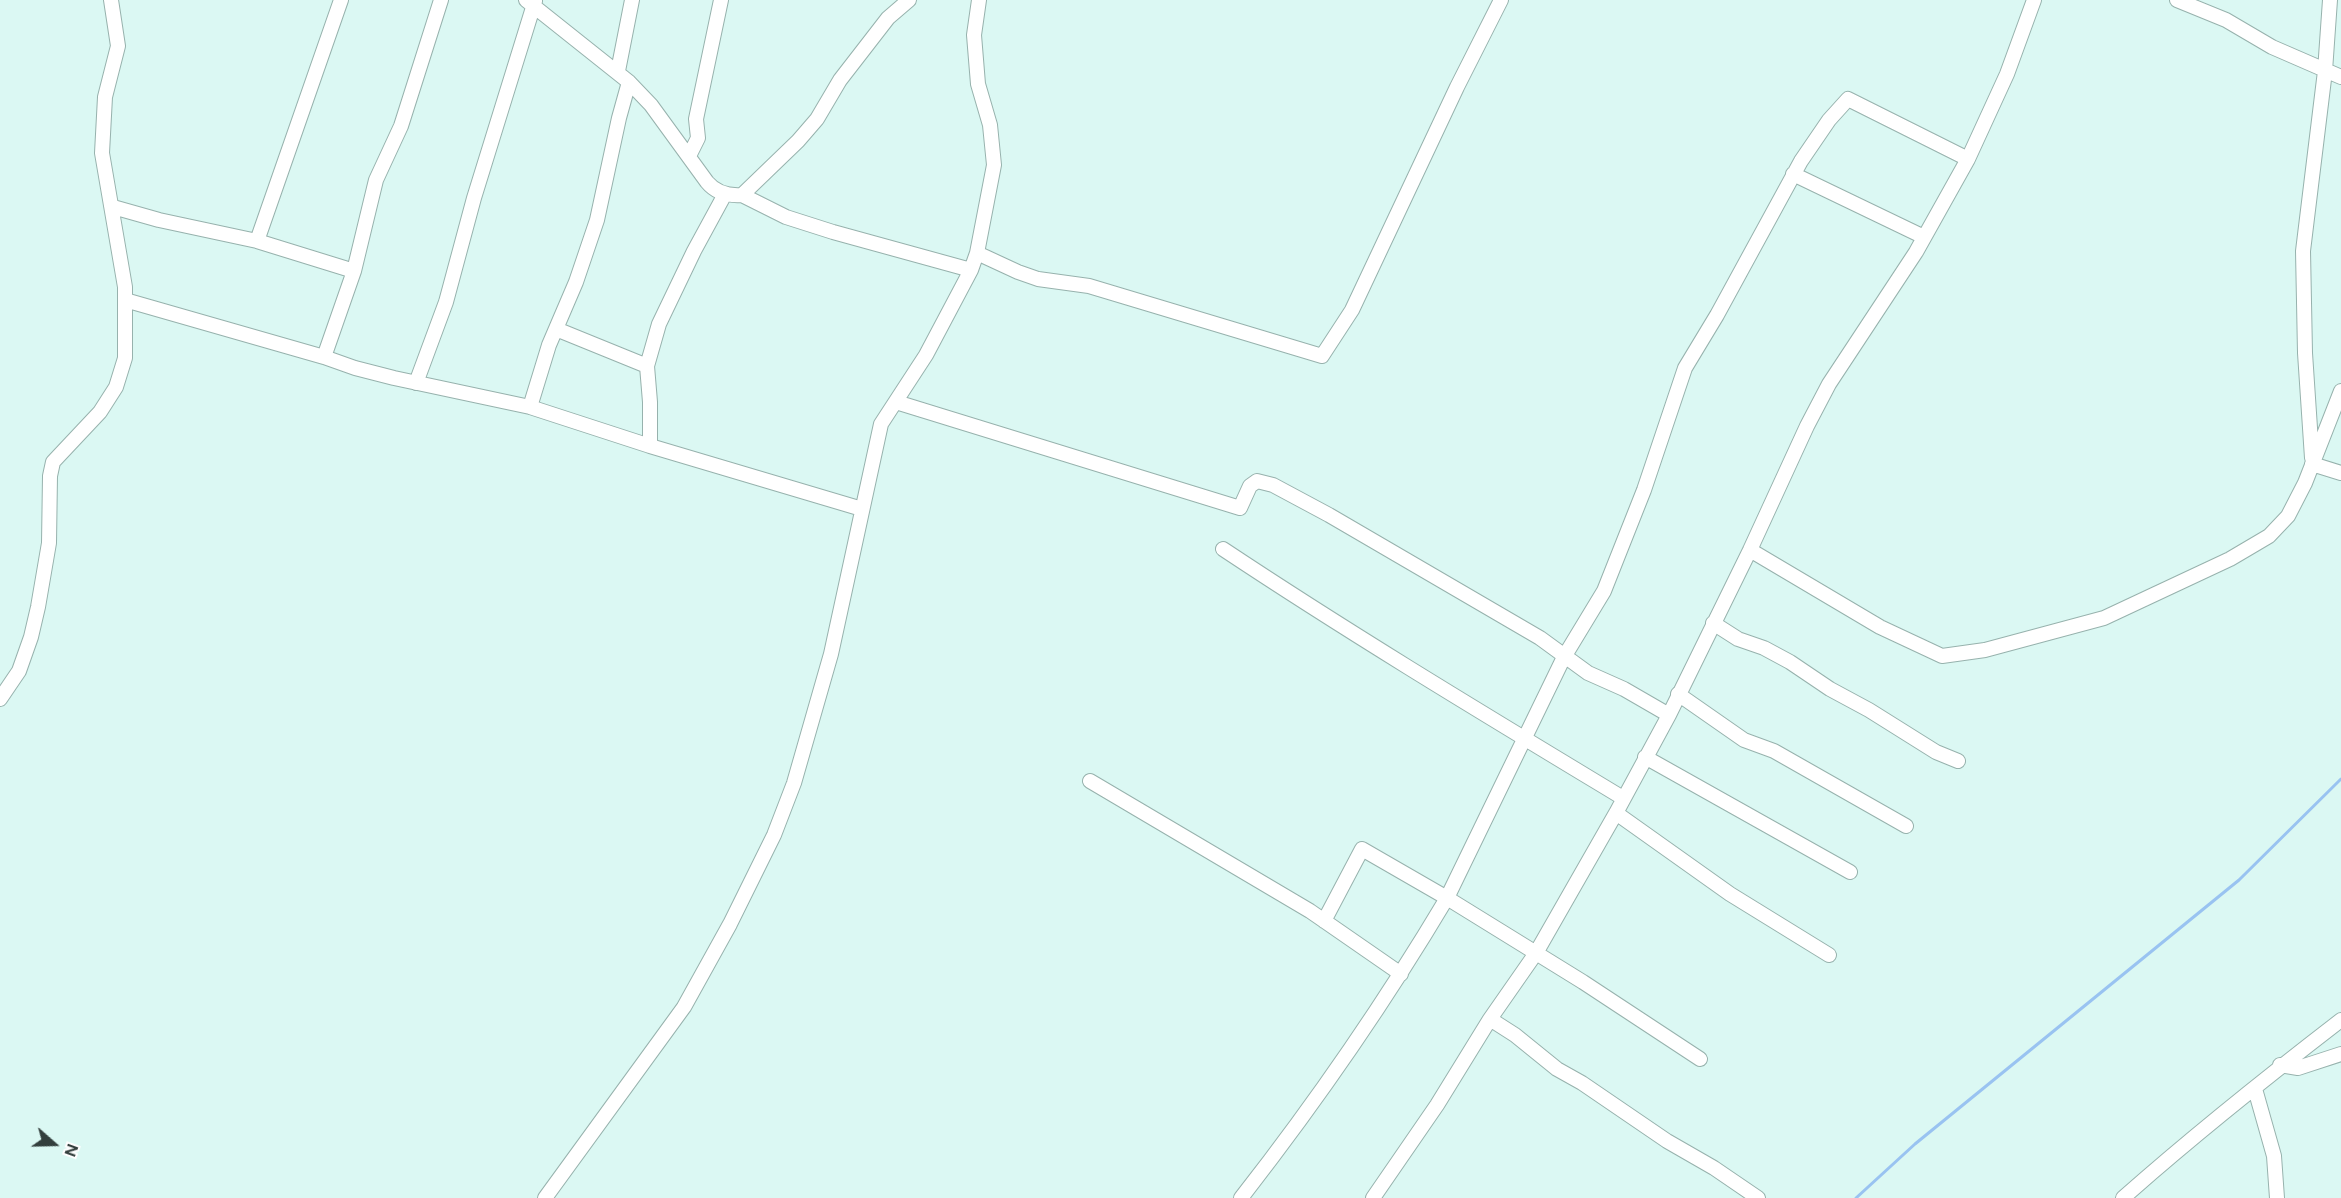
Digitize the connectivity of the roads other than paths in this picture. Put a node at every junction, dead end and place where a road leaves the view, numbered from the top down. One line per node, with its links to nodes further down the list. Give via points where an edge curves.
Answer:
1 (111, 0): 22 (street, via 118,46 105,97 102,153)
2 (340, 0): 24 (street)
3 (441, 0): 27 (street, via 400,126 375,180)
4 (632, 0): 13 (street)
5 (720, 0): 17 (street, via 696,119 698,138)
6 (909, 0): 21 (street, via 888,18 840,80 817,119)
7 (979, 0): 25 (street, via 974,35 978,84 990,125 994,165)
8 (1501, 0): 25 (street, via 1352,310 1322,356 1089,286 1038,279)
9 (2034, 0): 18 (street, via 2007,74)
10 (2177, 0): 14 (street, via 2226,20)
11 (2330, 0): 14 (street)
12 (531, 2): 13 (street, via 537,11); 32 (street, via 446,302)
13 (618, 71): 16 (street)
14 (2325, 71): 15 (street); 37 (street, via 2303,251)
15 (2341, 77)
16 (629, 82): 17 (street); 29 (street, via 597,220)
17 (689, 156): 20 (street, via 713,190)
18 (1968, 159): 19 (street, via 1848,99); 23 (street)
19 (1793, 174): 23 (street); 43 (street, via 1685,368 1619,556 1604,591)
20 (725, 194): 21 (street); 31 (street, via 670,298)
21 (742, 195): 26 (street, via 786,217)
22 (113, 207): 24 (street); 28 (street)
23 (1924, 237): 41 (street, via 1829,384)
24 (257, 241): 27 (street)
25 (977, 253): 26 (street)
26 (971, 270): 34 (street)
27 (354, 271): 30 (street)
28 (125, 300): 30 (street); 45 (street, via 125,358 116,387 100,412 54,462 50,476 49,543 38,607 19,671)
29 (556, 328): 31 (street); 35 (street)
30 (324, 357): 32 (street)
31 (647, 366): 36 (street)
32 (416, 383): 35 (street)
33 (2341, 391): 37 (street)
34 (896, 402): 39 (street, via 881,424); 43 (street, via 1240,508 1250,486 1257,482 1273,485 1540,638)
35 (531, 406): 36 (street)
36 (650, 446): 39 (street)
37 (2312, 464): 38 (street); 41 (street, via 2288,516 2269,536 2230,559 2104,618 1961,655 1942,656 1880,627)
38 (2341, 473)
39 (862, 509): 66 (street, via 831,654 794,783 774,835 684,1007)
40 (1223, 549): 47 (street)
41 (1750, 550): 42 (street)
42 (1713, 623): 44 (street); 49 (street, via 1790,662 1936,752)
43 (1564, 657): 46 (street); 47 (street)
44 (1678, 694): 46 (street); 53 (street, via 1744,740 1774,751)
45 (0, 699)
46 (1669, 715): 48 (street)
47 (1524, 740): 51 (street); 55 (street)
48 (1645, 757): 51 (street); 54 (street)
49 (1958, 761)
50 (1090, 781): 56 (street)
51 (1623, 798): 52 (street)
52 (1616, 813): 57 (street); 58 (street, via 1730,894)
53 (1906, 826)
54 (1850, 872)
55 (1447, 898): 56 (street, via 1362,849); 57 (street); 59 (street)
56 (1324, 921): 59 (street)
57 (1536, 953): 60 (street); 63 (street)
58 (1829, 955)
59 (1401, 974): 67 (street, via 1298,1125)
60 (1490, 1019): 68 (street); 69 (street, via 1557,1069)
61 (2341, 1020): 64 (street)
62 (2341, 1054): 64 (street, via 2298,1068)
63 (1700, 1059)
64 (2280, 1065): 65 (street)
65 (2255, 1089): 70 (street); 71 (street, via 2274,1156)
66 (544, 1198)
67 (1241, 1198)
68 (1373, 1198)
69 (1758, 1198)
70 (2123, 1198)
71 (2277, 1198)

